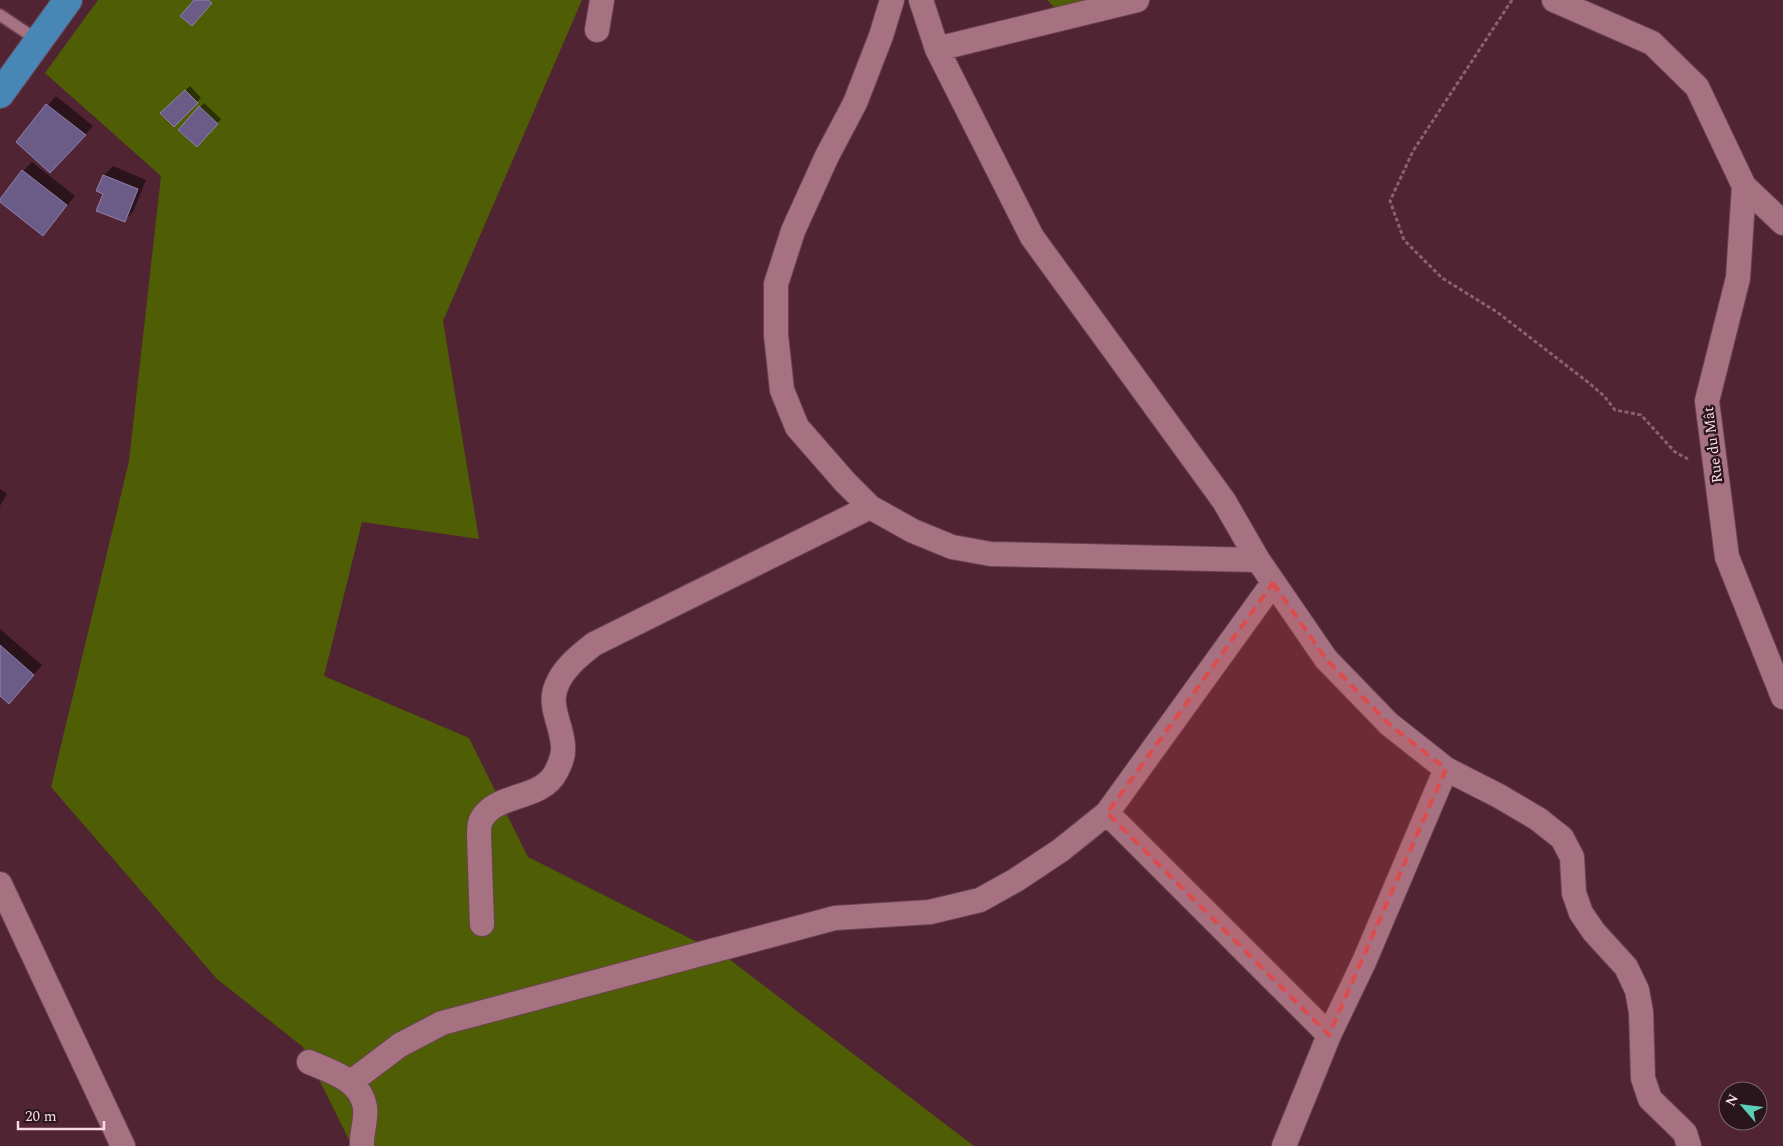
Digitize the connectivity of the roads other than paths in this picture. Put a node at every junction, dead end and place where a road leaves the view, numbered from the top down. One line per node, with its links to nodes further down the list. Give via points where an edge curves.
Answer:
1 (68, 0): 10 (main road)
2 (602, 0): 9 (street)
3 (892, 0): 15 (street, via 855,103 792,231 776,284 776,335 782,390 797,427)
4 (921, 0): 11 (street)
5 (1137, 0): 11 (street)
6 (1554, 0): 7 (street)
7 (1578, 4): 13 (street, via 1652,43 1697,87)
8 (0, 15): 10 (lane)
9 (597, 30)
10 (39, 41): 12 (main road)
11 (937, 49): 16 (street, via 1032,237 1224,501)
12 (0, 94)
13 (1744, 186): 14 (street); 18 (street, Rue du Mât, via 1738,278 1707,401 1727,557)
14 (1783, 223)
15 (870, 507): 16 (street, via 944,544 991,554); 22 (street, via 594,644 576,658 555,688 553,702 564,747 561,763 551,781 496,805 480,822)
16 (1258, 560): 17 (street)
17 (1273, 582): 19 (street, via 1326,659 1389,724); 20 (street)
18 (1783, 697)
19 (1446, 769): 23 (street, via 1364,962); 29 (street, via 1538,819 1562,838 1572,856 1574,893 1581,913 1626,967 1637,990 1643,1078 1650,1099 1685,1133)
20 (1107, 813): 23 (street); 25 (street, via 1061,850 980,900 930,912 835,918 442,1023 400,1045)
21 (0, 884): 26 (street)
22 (482, 924)
23 (1329, 1035): 28 (street)
24 (309, 1062): 25 (street)
25 (351, 1082): 27 (street, via 360,1092 365,1107)
26 (123, 1146)
27 (362, 1146)
28 (1284, 1146)
29 (1689, 1146)

